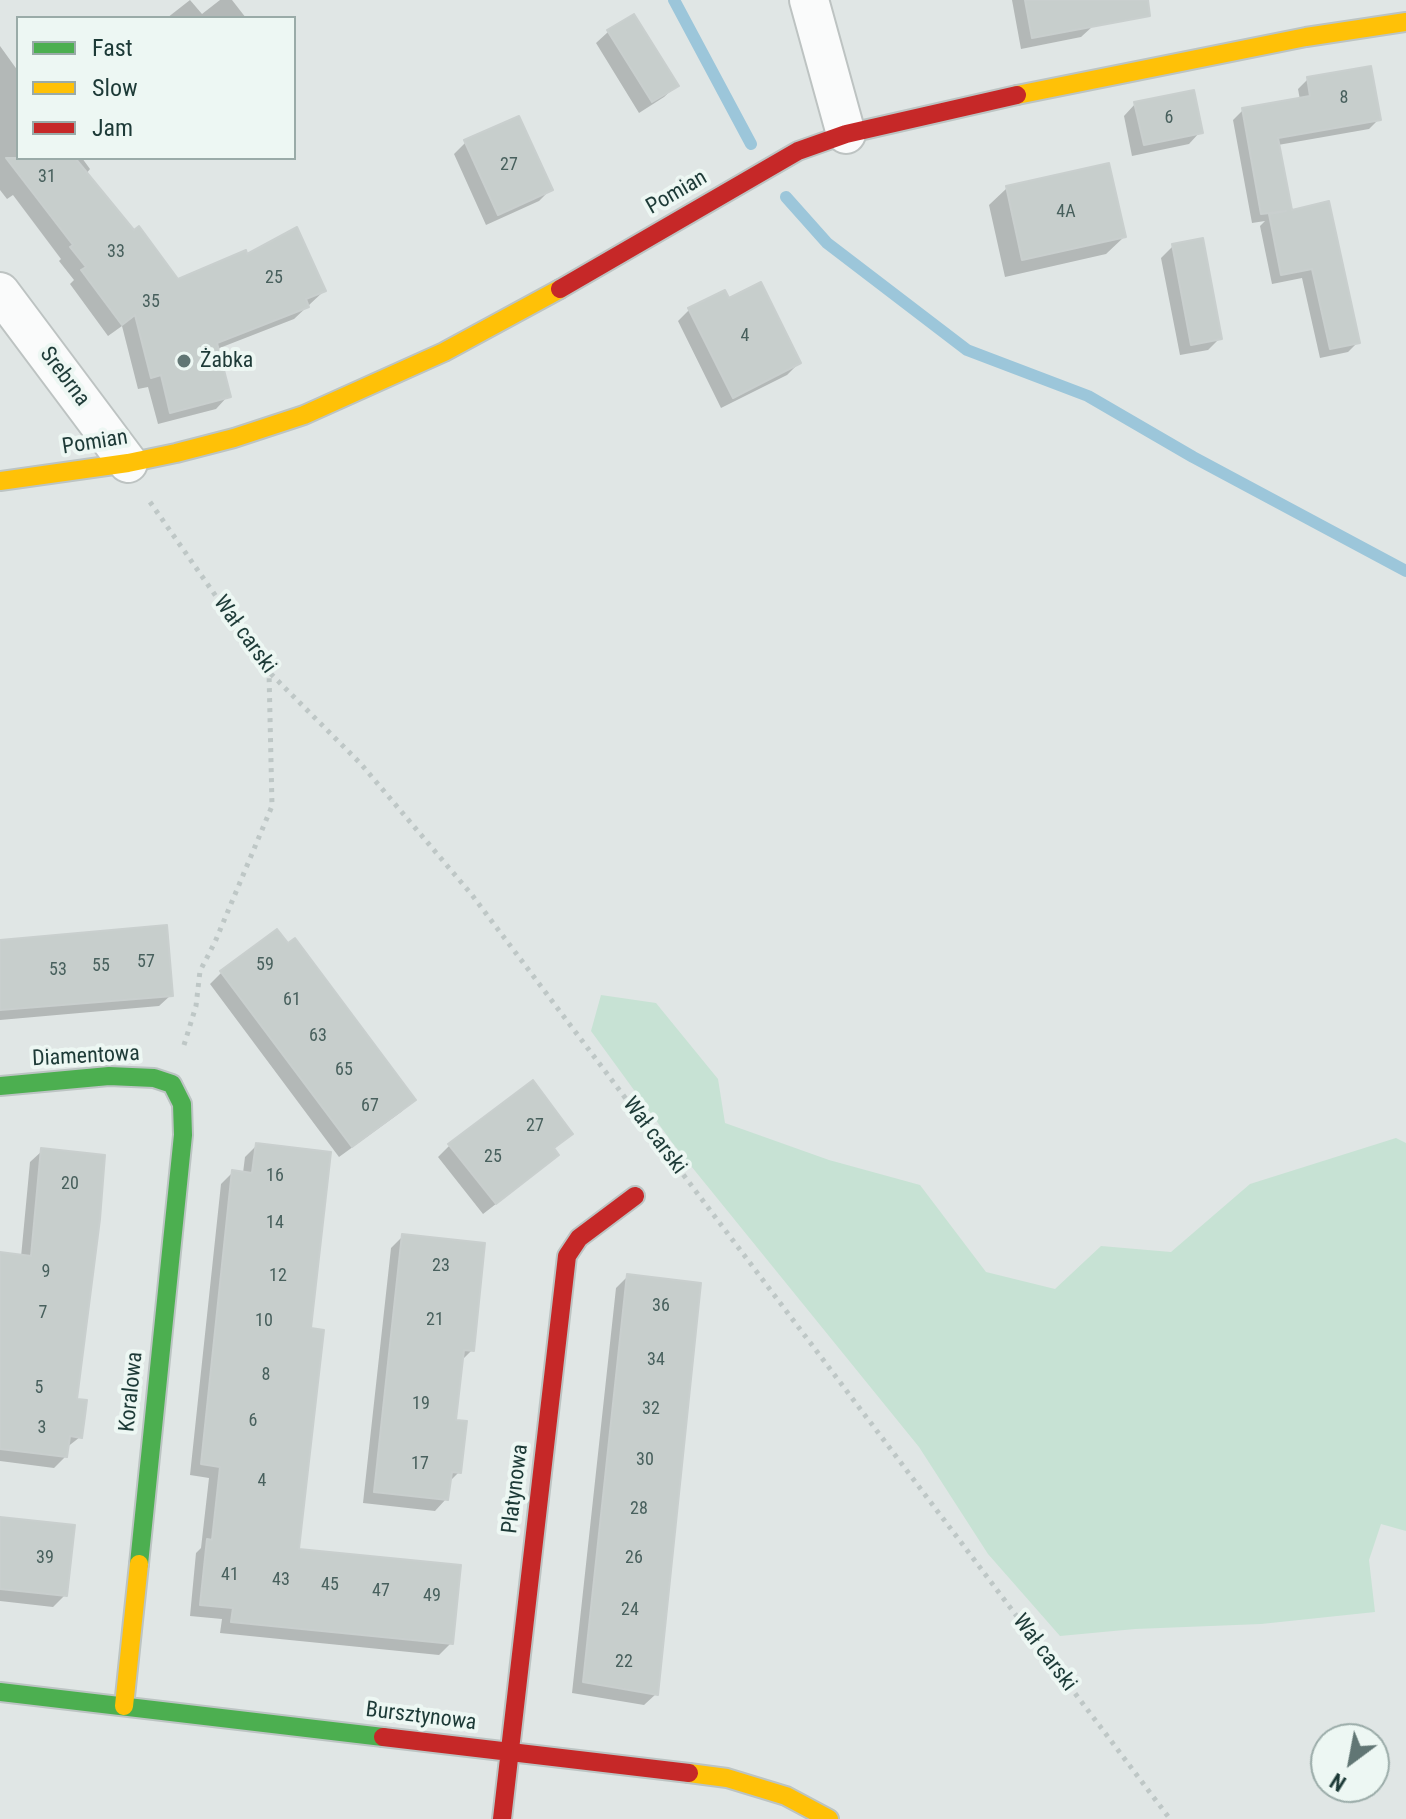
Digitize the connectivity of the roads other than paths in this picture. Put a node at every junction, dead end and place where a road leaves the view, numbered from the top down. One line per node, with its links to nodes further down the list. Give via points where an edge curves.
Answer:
1 (809, 0): 3 (street)
2 (1406, 22): 3 (street, Pomian, via 1166,64)
3 (846, 134): 5 (street, Pomian, via 798,151 540,301 373,386 268,428)
4 (0, 292): 5 (street, Srebrna)
5 (128, 463): 6 (street, Pomian)
6 (0, 481)
7 (172, 1084): 8 (street, Diamentowa, via 109,1076); 11 (street, Koralowa, via 182,1104 183,1135)
8 (0, 1086)
9 (635, 1196): 12 (street, Platynowa, via 579,1238 567,1256)
10 (0, 1692): 11 (street, Bursztynowa)
11 (124, 1706): 12 (street, Bursztynowa)
12 (510, 1751): 13 (street, Platynowa); 14 (street, Bursztynowa, via 727,1778 786,1796)
13 (502, 1819)
14 (829, 1819)

